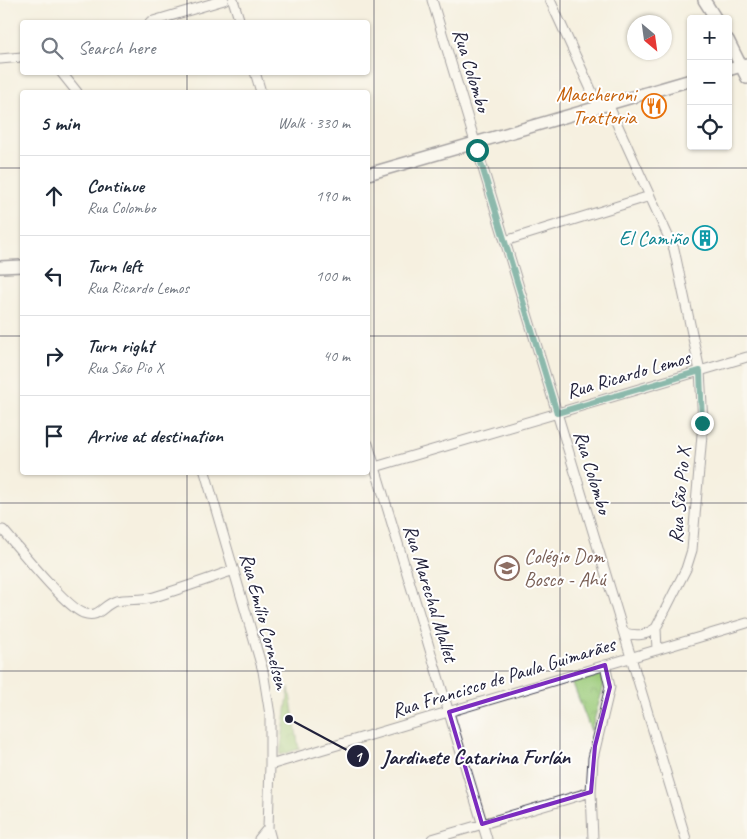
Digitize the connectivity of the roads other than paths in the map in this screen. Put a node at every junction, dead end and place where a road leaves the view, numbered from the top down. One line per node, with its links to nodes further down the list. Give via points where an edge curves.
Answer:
1 (224, 0): 7 (street)
2 (234, 0): 8 (street)
3 (432, 0): 21 (street, Rua Colombo)
4 (550, 0): 20 (street, Rua São Pio X)
5 (704, 0): 6 (street)
6 (713, 15)
7 (157, 20)
8 (239, 20)
9 (732, 46): 12 (street)
10 (20, 57): 11 (street)
11 (0, 59)
12 (744, 65): 13 (street); 16 (street)
13 (732, 69)
14 (63, 75): 18 (street)
15 (256, 75): 19 (street)
16 (747, 78)
17 (687, 81): 20 (street)
18 (75, 90)
19 (260, 90)
20 (603, 105): 21 (street); 23 (street, Rua São Pio X)
21 (475, 143): 22 (street); 24 (street, Rua Colombo)
22 (370, 173)
23 (650, 196): 24 (street); 28 (street, Rua São Pio X, via 675,254)
24 (505, 241): 29 (street, Rua Colombo)
25 (0, 266): 26 (street)
26 (20, 266)
27 (747, 357): 28 (street, Rua Ricardo Lemos)
28 (700, 371): 29 (street, Rua Ricardo Lemos); 36 (street, Rua São Pio X, via 702,423 692,550 686,569)
29 (557, 413): 31 (street, Rua Ricardo Lemos); 37 (street, Rua Colombo)
30 (370, 451): 31 (street, Rua Marechal Mallet)
31 (375, 467): 41 (street, Rua Marechal Mallet)
32 (206, 475): 34 (street, Rua Emílio Cornelsen)
33 (3, 530): 34 (street, via 67,602 80,612 92,615 117,601 153,598)
34 (234, 570): 42 (street, Rua Emílio Cornelsen, via 268,695)
35 (747, 623): 38 (street, Rua Francisco de Paula Guimarães)
36 (656, 628): 37 (street, via 642,635); 38 (street, Rua São Pio X)
37 (624, 633): 39 (street, Rua Colombo)
38 (657, 650): 39 (street, Rua Francisco de Paula Guimarães)
39 (631, 657): 40 (street, Rua Francisco de Paula Guimarães); 51 (street, Rua Colombo)
40 (606, 665): 41 (street, Rua Francisco de Paula Guimarães); 43 (street, via 610,687 594,752)
41 (448, 712): 42 (street, Rua Francisco de Paula Guimarães); 44 (street, Rua Marechal Mallet)
42 (270, 765): 45 (street, Rua Emílio Cornelsen)
43 (591, 792): 44 (street); 50 (street)
44 (482, 824): 48 (street); 49 (street, Rua Marechal Mallet)
45 (268, 828): 46 (street); 47 (street, Rua Emílio Cornelsen)
46 (259, 839)
47 (271, 839)
48 (432, 839)
49 (487, 839)
50 (593, 839)
51 (686, 839)

